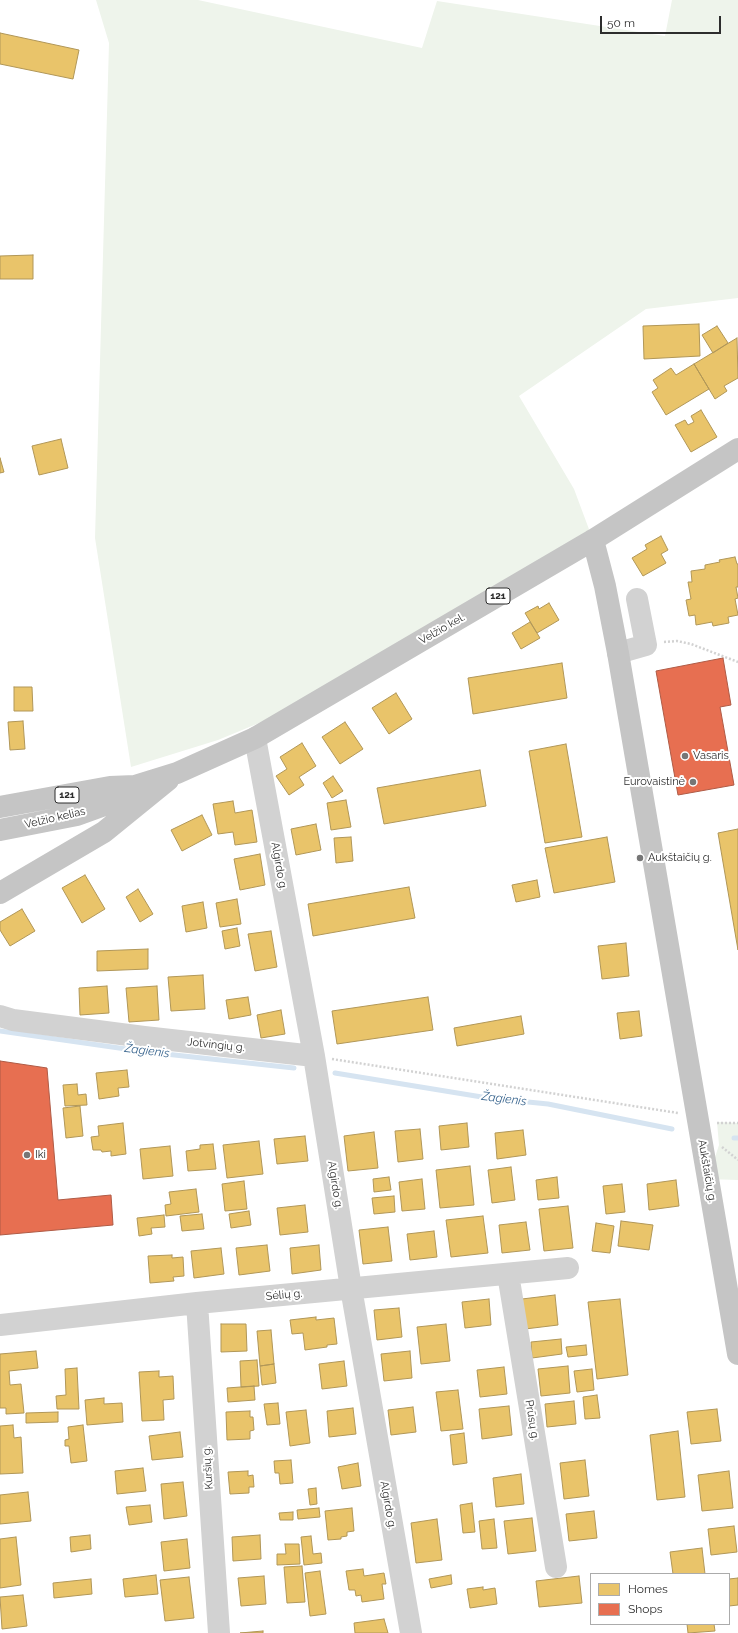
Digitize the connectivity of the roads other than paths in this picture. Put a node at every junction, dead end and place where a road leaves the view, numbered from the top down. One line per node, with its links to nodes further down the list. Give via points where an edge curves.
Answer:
1 (738, 449): 2 (main road, Velžio kel. / 121)
2 (594, 540): 4 (main road, Aukštaičių g.); 5 (main road, Velžio kel. / 121)
3 (637, 599): 4 (street, via 646,645)
4 (618, 653): 18 (main road, Aukštaičių g.)
5 (255, 738): 6 (main road, Velžio kel. / 121); 12 (street, Algirdo g.)
6 (177, 773): 7 (main road, Velžio kel. / 121); 10 (main road, via 104,832)
7 (135, 786): 8 (main road, Velžio kelias / 121, via 110,787); 9 (main road, Velžio kelias / 121, via 113,802 78,815)
8 (0, 807)
9 (0, 830)
10 (0, 893)
11 (0, 1016): 12 (street, Jotvingių g., via 13,1020 144,1037)
12 (314, 1056): 15 (street, Algirdo g.)
13 (568, 1268): 14 (street, Sėlių g.)
14 (508, 1274): 15 (street, Sėlių g.); 19 (street, Prūsų g.)
15 (351, 1288): 16 (street, Sėlių g.); 21 (street, Algirdo g.)
16 (197, 1303): 17 (street, Sėlių g.); 20 (street, Kuršių g.)
17 (0, 1325)
18 (738, 1354)
19 (556, 1567)
20 (219, 1633)
21 (410, 1633)

